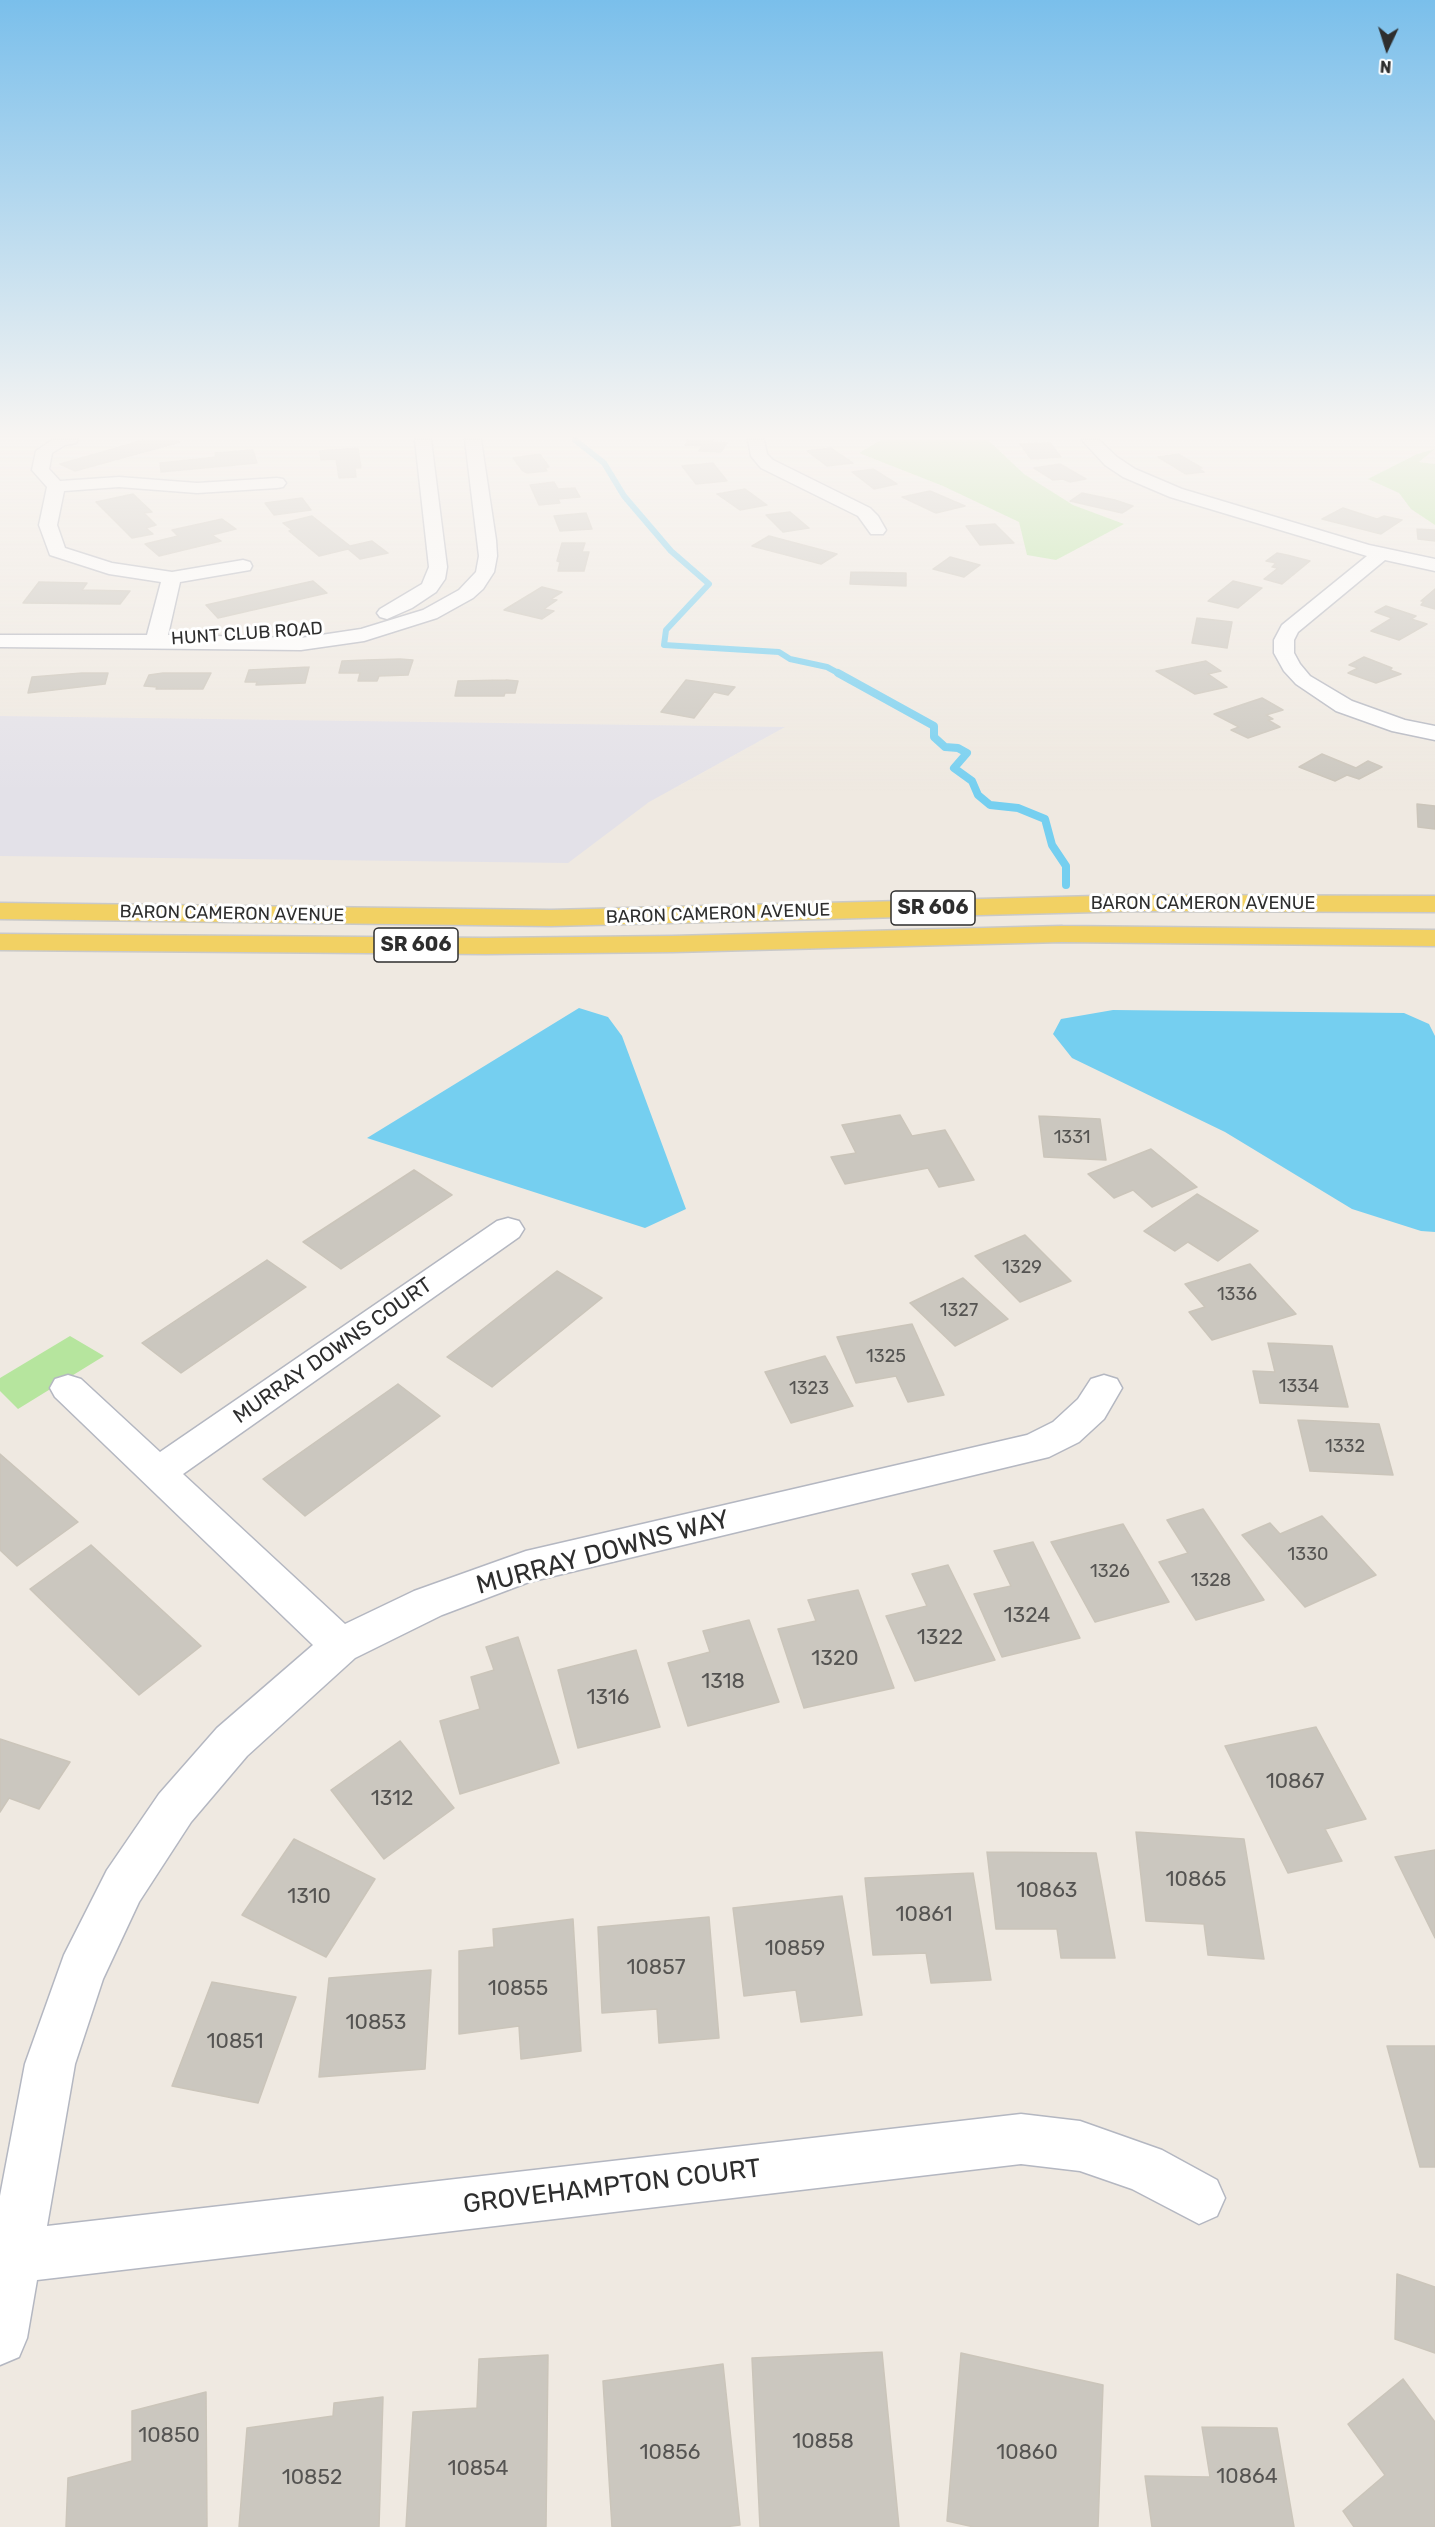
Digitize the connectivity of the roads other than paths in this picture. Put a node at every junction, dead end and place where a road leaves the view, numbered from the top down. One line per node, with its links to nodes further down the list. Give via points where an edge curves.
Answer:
1 (78, 558): 8 (street, via 109,568)
2 (438, 558): 9 (street, HUNT CLUB ROAD, via 435,579 418,596 389,612 326,629)
3 (488, 558): 9 (street, HUNT CLUB ROAD, via 485,572 476,585 452,603 401,625 364,635 301,645)
4 (1377, 558): 11 (street, via 1289,629 1284,653 1303,680 1344,706 1400,726)
5 (1401, 558): 6 (street)
6 (1435, 565)
7 (243, 566): 8 (street)
8 (172, 578): 9 (street)
9 (156, 640): 10 (street, HUNT CLUB ROAD)
10 (0, 641)
11 (1435, 733)
12 (1435, 904): 13 (main road, BARON CAMERON AVENUE / SR 606, via 1136,903 551,918)
13 (0, 911)
14 (1435, 938): 15 (main road, BARON CAMERON AVENUE / SR 606, via 1062,934 498,946)
15 (0, 942)
16 (508, 1229): 19 (street, MURRAY DOWNS COURT)
17 (68, 1388): 19 (street)
18 (1104, 1388): 20 (street, MURRAY DOWNS WAY, via 1091,1409 1066,1432 1036,1447 526,1568 428,1603)
19 (157, 1473): 20 (street)
20 (341, 1646): 22 (street, MURRAY DOWNS WAY, via 232,1742 175,1808 123,1886 81,1972 50,2064)
21 (1199, 2198): 22 (street, GROVEHAMPTON COURT, via 1144,2168 1080,2146 1022,2139)
22 (7, 2258): 23 (street, MURRAY DOWNS WAY)
23 (0, 2338)

